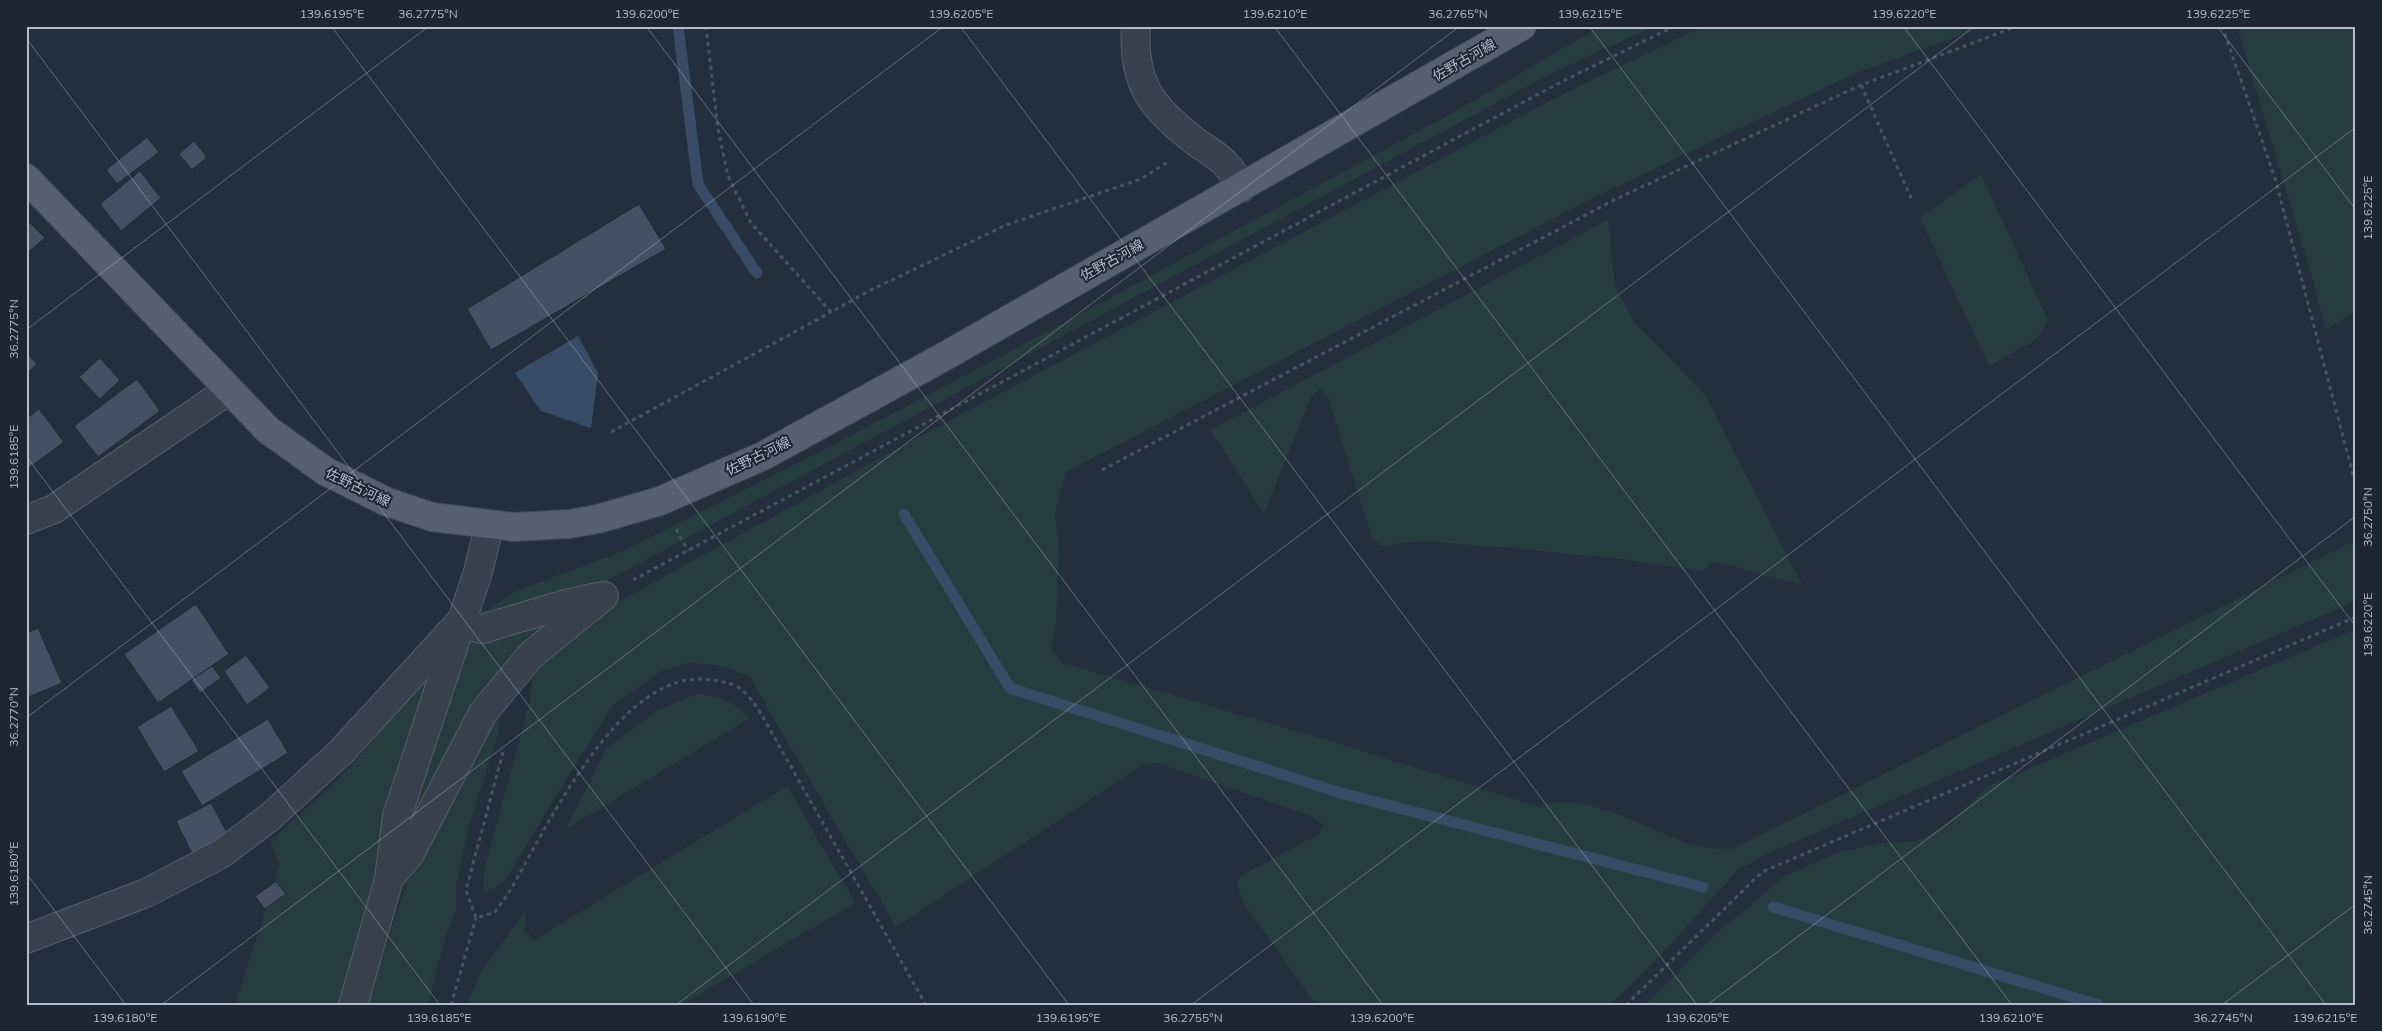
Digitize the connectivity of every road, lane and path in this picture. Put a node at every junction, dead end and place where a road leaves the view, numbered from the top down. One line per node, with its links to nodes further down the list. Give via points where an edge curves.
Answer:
1 (706, 26): 12 (path, via 718,129 728,176 751,222)
2 (1136, 26): 8 (street, via 1136,65 1141,83 1148,96)
3 (1522, 26): 10 (main road, 佐野古河線)
4 (1675, 26): 20 (path, via 1552,87)
5 (2018, 26): 7 (path)
6 (2222, 26): 16 (path, via 2275,178)
7 (1862, 85): 11 (path); 15 (path, via 1616,199)
8 (1194, 140): 10 (street, via 1228,167); 12 (path, via 1162,167 1140,179 1006,225)
9 (26, 178): 13 (main road, 佐野古河線)
10 (1241, 188): 18 (main road, 佐野古河線, via 764,456 660,502 598,519 514,528)
11 (1912, 200)
12 (831, 312): 14 (path)
13 (229, 390): 17 (street, via 54,509); 18 (main road, 佐野古河線, via 268,430 325,471 387,502 432,517)
14 (610, 432)
15 (1102, 470)
16 (2356, 486)
17 (26, 520)
18 (488, 526): 23 (street, via 478,572)
19 (676, 528): 20 (path)
20 (688, 551): 21 (path)
21 (604, 596): 23 (street, via 482,629); 25 (street, via 531,655 483,713 409,855)
22 (2356, 617): 31 (path, via 1762,872)
23 (461, 621): 25 (street, via 397,816); 27 (street, via 341,752 270,817 220,854 146,893)
24 (506, 743): 26 (path, via 466,890)
25 (389, 879): 28 (street)
26 (476, 918): 29 (path); 30 (path, via 495,912 588,758 623,717 648,698 690,679 728,682 742,690 760,712)
27 (26, 939)
28 (353, 1005)
29 (451, 1005)
30 (926, 1005)
31 (1626, 1005)

